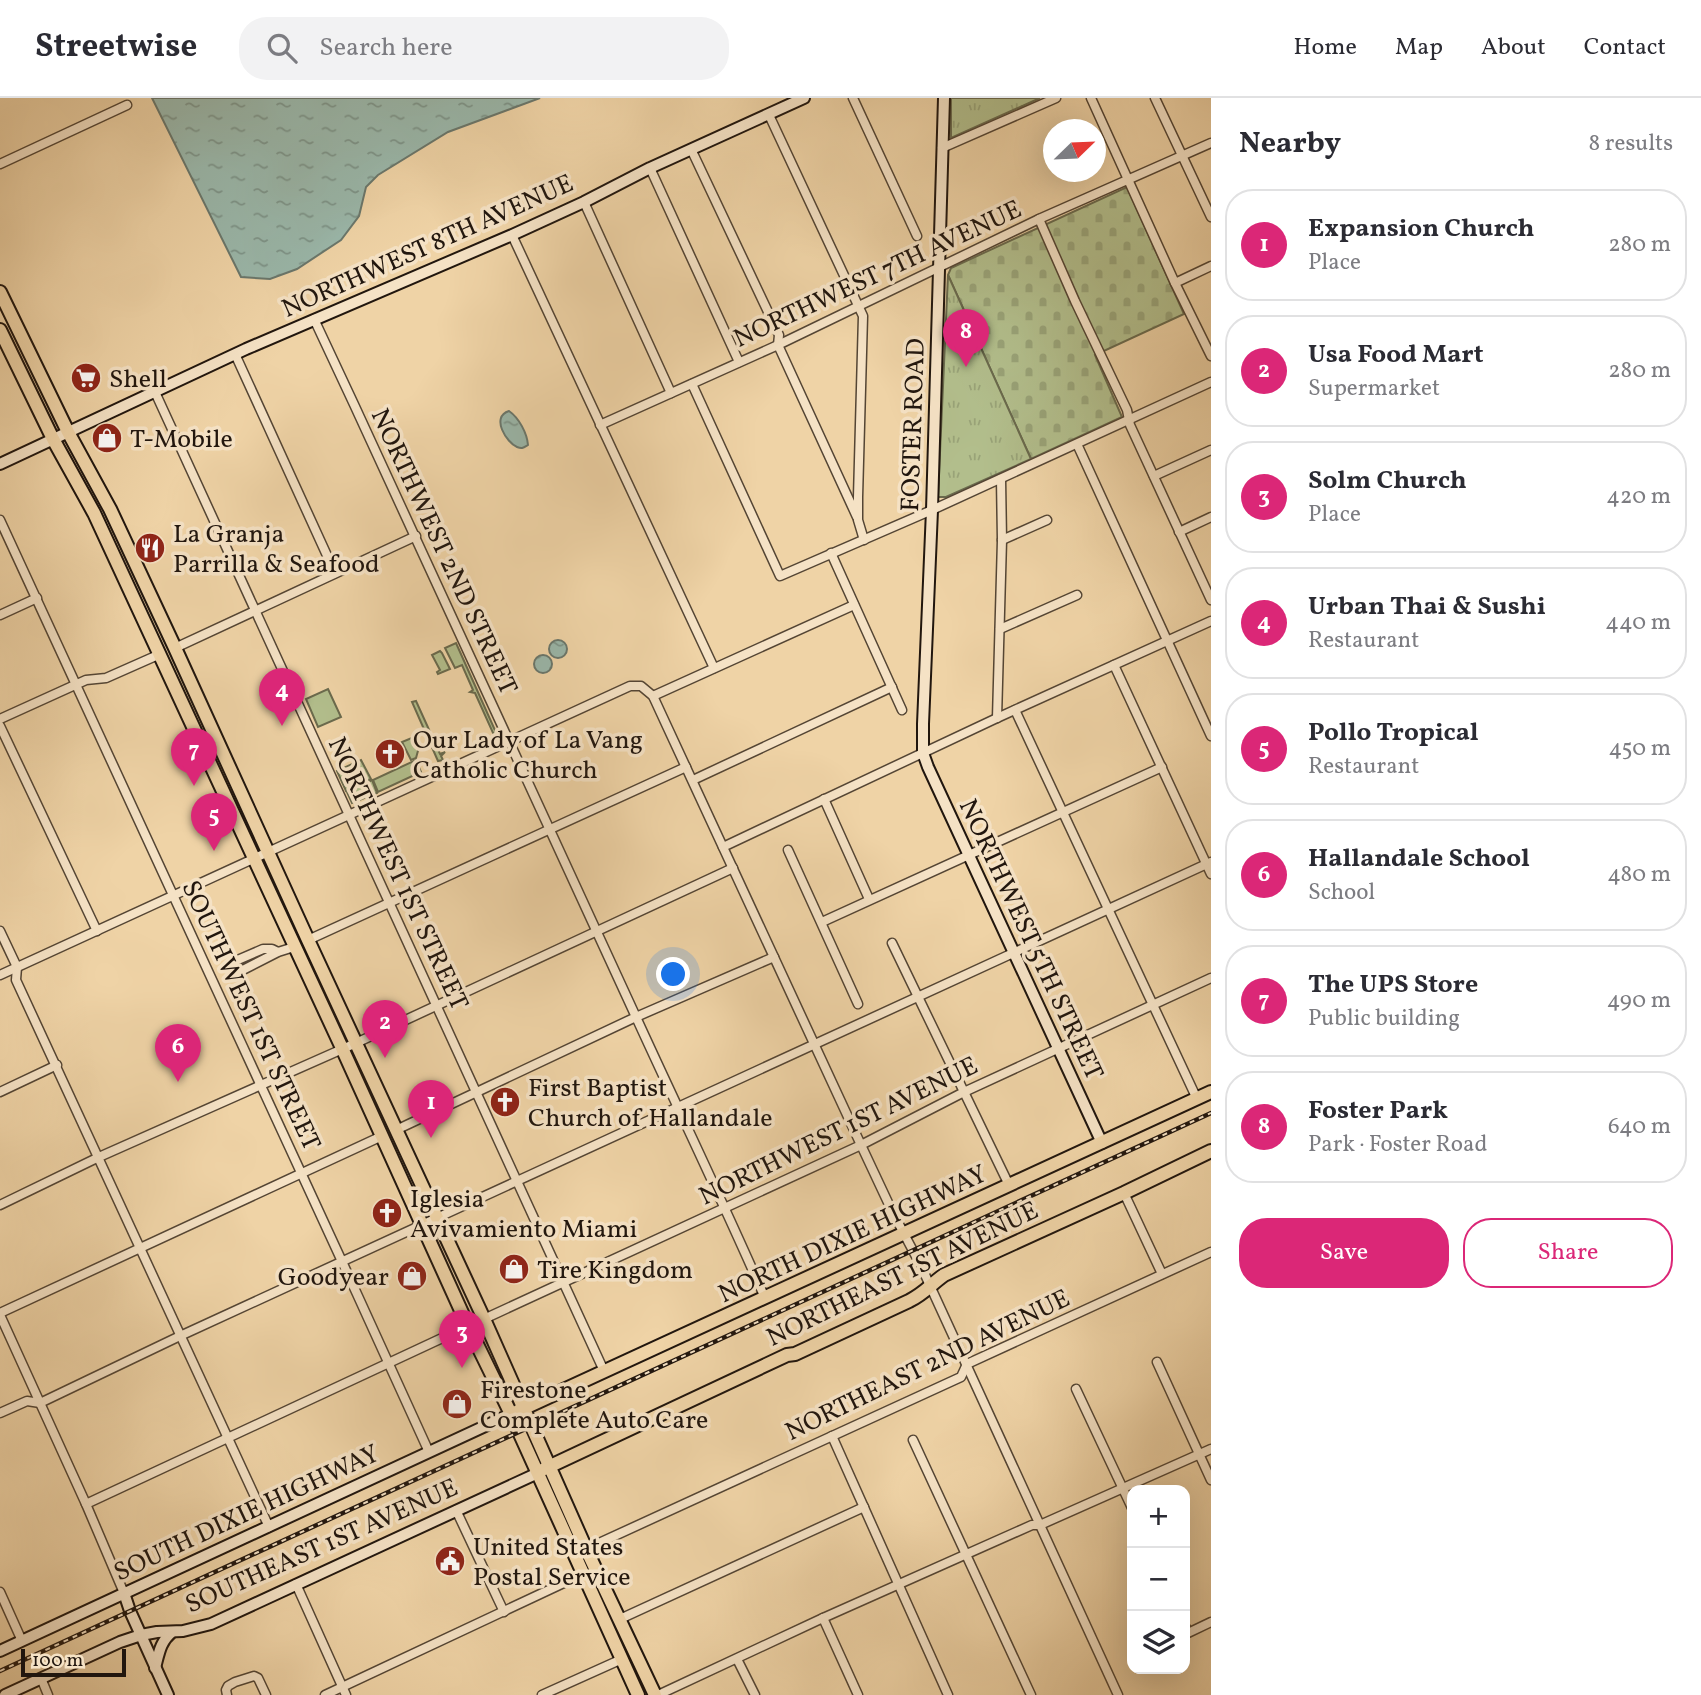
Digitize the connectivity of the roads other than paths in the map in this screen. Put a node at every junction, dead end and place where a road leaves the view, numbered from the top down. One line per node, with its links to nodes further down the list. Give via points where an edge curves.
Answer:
1 (804, 98): 8 (street, NORTHWEST 8TH AVENUE)
2 (853, 98): 20 (street)
3 (944, 98): 10 (street, FOSTER ROAD)
4 (1056, 98): 10 (street)
5 (1091, 98): 15 (street)
6 (1154, 98): 12 (street)
7 (127, 105): 13 (street)
8 (769, 115): 11 (street, NORTHWEST 8TH AVENUE); 25 (street)
9 (1211, 143): 12 (street, NORTHWEST 7TH AVENUE)
10 (943, 148): 22 (street, FOSTER ROAD)
11 (691, 149): 14 (street, NORTHWEST 8TH AVENUE); 30 (street, via 779,335)
12 (1182, 156): 15 (street, NORTHWEST 7TH AVENUE); 17 (street)
13 (0, 164)
14 (650, 168): 16 (street, NORTHWEST 8TH AVENUE); 33 (street)
15 (1129, 179): 18 (street, NORTHWEST 7TH AVENUE); 23 (street)
16 (584, 202): 19 (street, NORTHWEST 8TH AVENUE); 37 (street)
17 (1211, 217)
18 (1039, 219): 22 (street, NORTHWEST 7TH AVENUE); 38 (street)
19 (512, 235): 27 (street, NORTHWEST 8TH AVENUE); 39 (street)
20 (917, 236)
21 (1211, 266): 23 (street)
22 (939, 267): 25 (street, NORTHWEST 7TH AVENUE); 47 (street, FOSTER ROAD)
23 (1175, 283): 32 (street)
24 (0, 292): 29 (main road)
25 (859, 306): 30 (street, NORTHWEST 7TH AVENUE); 50 (street, via 863,316)
26 (0, 311): 29 (main road, via 13,336)
27 (314, 319): 31 (street, NORTHWEST 8TH AVENUE); 53 (street, NORTHWEST 2ND STREET)
28 (0, 330): 41 (main road)
29 (25, 345): 40 (main road)
30 (778, 345): 33 (street, NORTHWEST 7TH AVENUE); 50 (street)
31 (235, 354): 36 (street, NORTHWEST 8TH AVENUE); 57 (street)
32 (1211, 356)
33 (739, 362): 35 (street, NORTHWEST 7TH AVENUE)
34 (1211, 382): 38 (street)
35 (692, 384): 37 (street, NORTHWEST 7TH AVENUE); 56 (street, via 780,576)
36 (155, 392): 40 (street, NORTHWEST 8TH AVENUE); 63 (street, NORTHWEST 1ST STREET)
37 (671, 393): 39 (street, NORTHWEST 7TH AVENUE)
38 (1130, 420): 42 (street); 45 (street)
39 (600, 425): 72 (street)
40 (68, 432): 41 (street, NORTHWEST 8TH AVENUE); 69 (main road)
41 (53, 439): 44 (street, NORTHWEST 8TH AVENUE); 67 (main road, via 94,513)
42 (1077, 444): 46 (street); 68 (street)
43 (1211, 450): 45 (street)
44 (0, 464)
45 (1154, 476): 52 (street)
46 (1001, 479): 47 (street); 55 (street)
47 (932, 510): 54 (street); 84 (street, FOSTER ROAD)
48 (1211, 517): 52 (street)
49 (0, 520): 60 (street, SOUTHWEST 1ST STREET)
50 (858, 520): 54 (street)
51 (1047, 520): 55 (street)
52 (1179, 532): 58 (street)
53 (416, 536): 57 (street); 83 (street, NORTHWEST 2ND STREET)
54 (864, 540): 56 (street)
55 (1002, 540): 66 (street)
56 (831, 553): 62 (street)
57 (335, 573): 63 (street)
58 (1208, 585): 61 (street)
59 (1077, 595): 66 (street)
60 (37, 598): 64 (street); 74 (street, SOUTHWEST 1ST STREET)
61 (1211, 600)
62 (854, 605): 72 (street); 75 (street)
63 (256, 610): 69 (street); 90 (street, NORTHWEST 1ST STREET)
64 (0, 615)
65 (1211, 621): 68 (street)
66 (1000, 629): 79 (street)
67 (147, 631): 69 (main road); 70 (main road)
68 (1167, 640): 71 (street); 82 (street)
69 (175, 648): 73 (main road)
70 (158, 655): 73 (main road); 74 (street, via 106,678); 96 (main road)
71 (1114, 665): 78 (street); 86 (street)
72 (714, 668): 76 (street)
73 (188, 676): 94 (main road)
74 (76, 684): 80 (street); 100 (street, SOUTHWEST 1ST STREET)
75 (892, 687): 77 (street); 87 (street)
76 (653, 696): 83 (street, via 641,686 630,686); 85 (street)
77 (902, 709)
78 (1015, 710): 79 (street); 89 (street)
79 (997, 718): 84 (street)
80 (0, 719)
81 (0, 726): 106 (street)
82 (1211, 736)
83 (510, 740): 90 (street); 91 (street, NORTHWEST 2ND STREET)
84 (923, 753): 88 (street); 95 (street, NORTHWEST 5TH STREET)
85 (686, 766): 87 (street); 91 (street)
86 (1162, 767): 89 (street); 97 (street)
87 (692, 780): 92 (street)
88 (824, 799): 92 (street); 101 (street)
89 (1064, 812): 95 (street); 103 (street)
90 (349, 814): 94 (street); 102 (street, NORTHWEST 1ST STREET)
91 (550, 828): 102 (street); 107 (street, NORTHWEST 2ND STREET)
92 (723, 847): 98 (street)
93 (788, 850): 104 (street)
94 (268, 853): 96 (street); 108 (main road)
95 (969, 856): 101 (street); 112 (street, NORTHWEST 5TH STREET)
96 (255, 858): 100 (street); 110 (main road)
97 (1209, 863): 99 (street); 103 (street)
98 (733, 868): 107 (street); 113 (street)
99 (1211, 874)
100 (173, 895): 106 (street); 127 (street, SOUTHWEST 1ST STREET)
101 (869, 899): 104 (street)
102 (389, 902): 108 (street); 119 (street, NORTHWEST 1ST STREET)
103 (1109, 909): 112 (street); 120 (street)
104 (822, 922): 118 (street)
105 (0, 931): 114 (street)
106 (97, 931): 114 (street)
107 (598, 931): 119 (street); 121 (street, NORTHWEST 2ND STREET)
108 (308, 940): 122 (main road)
109 (892, 943): 117 (street)
110 (294, 947): 111 (street); 124 (main road)
111 (278, 952): 111 (street, via 237,973 229,968 263,949)
112 (1013, 953): 117 (street); 125 (street, NORTHWEST 5TH STREET)
113 (774, 957): 121 (street); 123 (street)
114 (17, 967): 115 (street); 126 (street, via 16,980)
115 (0, 975)
116 (1211, 978): 120 (street, NORTHWEST 1ST AVENUE)
117 (917, 998): 123 (street); 130 (street)
118 (858, 1004)
119 (437, 1005): 122 (street); 129 (street, NORTHWEST 1ST STREET)
120 (1153, 1005): 125 (street, NORTHWEST 1ST AVENUE); 132 (street)
121 (636, 1017): 129 (street); 133 (street, NORTHWEST 2ND STREET)
122 (356, 1043): 124 (street); 134 (main road)
123 (815, 1044): 133 (street); 137 (street)
124 (342, 1048): 127 (street); 135 (main road)
125 (1058, 1049): 130 (street, NORTHWEST 1ST AVENUE); 136 (street, NORTHWEST 5TH STREET)
126 (57, 1065): 128 (street); 139 (street)
127 (261, 1086): 139 (street); 140 (street, SOUTHWEST 1ST STREET)
128 (0, 1092)
129 (477, 1092): 134 (street); 141 (street, NORTHWEST 1ST STREET)
130 (964, 1092): 137 (street, NORTHWEST 1ST AVENUE); 142 (street)
131 (1211, 1092): 132 (main road, NORTH DIXIE HIGHWAY)
132 (1197, 1099): 136 (main road, NORTH DIXIE HIGHWAY)
133 (678, 1107): 141 (street); 145 (street, NORTHWEST 2ND STREET)
134 (396, 1129): 146 (main road)
135 (382, 1136): 140 (street); 147 (main road)
136 (1102, 1143): 142 (main road, NORTH DIXIE HIGHWAY)
137 (861, 1145): 145 (street, NORTHWEST 1ST AVENUE); 148 (street)
138 (1211, 1151): 143 (main road, NORTHEAST 1ST AVENUE)
139 (99, 1157): 144 (street); 149 (street)
140 (301, 1173): 149 (street); 151 (street, SOUTHWEST 1ST STREET)
141 (518, 1181): 146 (street); 153 (street, NORTHWEST 1ST STREET)
142 (1009, 1185): 148 (main road, NORTH DIXIE HIGHWAY)
143 (1124, 1193): 152 (street); 154 (main road, NORTHEAST 1ST AVENUE, via 944,1275)
144 (0, 1205)
145 (726, 1208): 153 (street, NORTHWEST 1ST AVENUE); 155 (street, NORTHWEST 2ND STREET)
146 (436, 1218): 147 (street); 157 (main road)
147 (422, 1224): 151 (street); 158 (main road)
148 (904, 1234): 154 (street); 155 (main road, NORTH DIXIE HIGHWAY)
149 (141, 1249): 156 (street); 160 (street)
150 (1211, 1252): 152 (street, NORTHEAST 2ND AVENUE)
151 (342, 1262): 160 (street); 162 (street, SOUTHWEST 1ST STREET)
152 (1162, 1274): 163 (street, NORTHEAST 2ND AVENUE)
153 (564, 1282): 157 (street, NORTHWEST 1ST AVENUE); 164 (street, NORTHWEST 1ST STREET)
154 (930, 1287): 163 (street); 176 (main road, NORTHEAST 1ST AVENUE, via 924,1294)
155 (765, 1298): 164 (main road, NORTH DIXIE HIGHWAY)
156 (0, 1314): 159 (street)
157 (484, 1319): 167 (main road)
158 (468, 1326): 162 (street); 169 (main road)
159 (3, 1331): 166 (street)
160 (180, 1336): 166 (street); 171 (street)
161 (1157, 1362): 175 (street)
162 (389, 1364): 171 (street); 174 (street, SOUTHWEST 1ST STREET)
163 (967, 1364): 170 (street, NORTHEAST 2ND AVENUE, via 961,1377); 183 (street)
164 (604, 1371): 167 (main road, NORTH DIXIE HIGHWAY)
165 (1076, 1389): 178 (street)
166 (40, 1402): 168 (street, via 27,1401); 180 (street)
167 (524, 1408): 169 (main road, NORTH DIXIE HIGHWAY); 176 (main road)
168 (0, 1413)
169 (511, 1414): 174 (street, SOUTH DIXIE HIGHWAY); 176 (main road)
170 (832, 1436): 181 (street); 185 (street, NORTHEAST 2ND AVENUE)
171 (228, 1438): 180 (street); 184 (street)
172 (913, 1440): 186 (street)
173 (1211, 1449): 175 (street)
174 (429, 1452): 184 (street, SOUTH DIXIE HIGHWAY)
175 (1200, 1454): 177 (street); 178 (street)
176 (543, 1469): 182 (street, SOUTHEAST 1ST AVENUE); 185 (main road); 187 (main road)
177 (1211, 1480)
178 (1123, 1488): 179 (street); 183 (street)
179 (1127, 1497)
180 (86, 1504): 191 (street)
181 (864, 1507): 189 (street); 194 (street)
182 (456, 1510): 188 (street, SOUTHEAST 1ST AVENUE); 192 (street)
183 (1040, 1525): 186 (street); 220 (street)
184 (269, 1527): 191 (street, SOUTH DIXIE HIGHWAY)
185 (586, 1549): 194 (main road)
186 (965, 1554): 189 (street); 219 (street)
187 (583, 1574): 192 (street); 194 (main road, via 595,1583 611,1616); 200 (main road)
188 (296, 1584): 197 (street, SOUTHEAST 1ST AVENUE, via 205,1626); 206 (street)
189 (898, 1585): 193 (street); 218 (street)
190 (0, 1592): 199 (street)
191 (124, 1593): 198 (street); 199 (street, SOUTH DIXIE HIGHWAY)
192 (504, 1612): 206 (street)
193 (823, 1618): 203 (street); 217 (street)
194 (620, 1619): 215 (main road)
195 (1211, 1622): 196 (street)
196 (1190, 1628)
197 (173, 1632): 198 (street, SOUTHEAST 1ST AVENUE); 204 (street, via 164,1638)
198 (141, 1635): 204 (street); 205 (street, SOUTHEAST 1ST AVENUE)
199 (22, 1641): 201 (street, SOUTH DIXIE HIGHWAY)
200 (614, 1642): 202 (main road); 215 (main road)
201 (0, 1651)
202 (622, 1659): 213 (street); 214 (main road)
203 (737, 1659): 215 (street); 216 (street)
204 (155, 1668): 209 (street)
205 (41, 1678): 207 (street, SOUTHEAST 1ST AVENUE); 208 (street)
206 (344, 1691): 212 (street)
207 (5, 1695)
208 (48, 1695)
209 (168, 1695)
210 (227, 1695): 211 (street, via 228,1686 254,1676)
211 (267, 1695)
212 (324, 1695)
213 (542, 1695)
214 (638, 1695)
215 (655, 1695)
216 (755, 1695)
217 (858, 1695)
218 (947, 1695)
219 (1031, 1695)
220 (1118, 1695)

